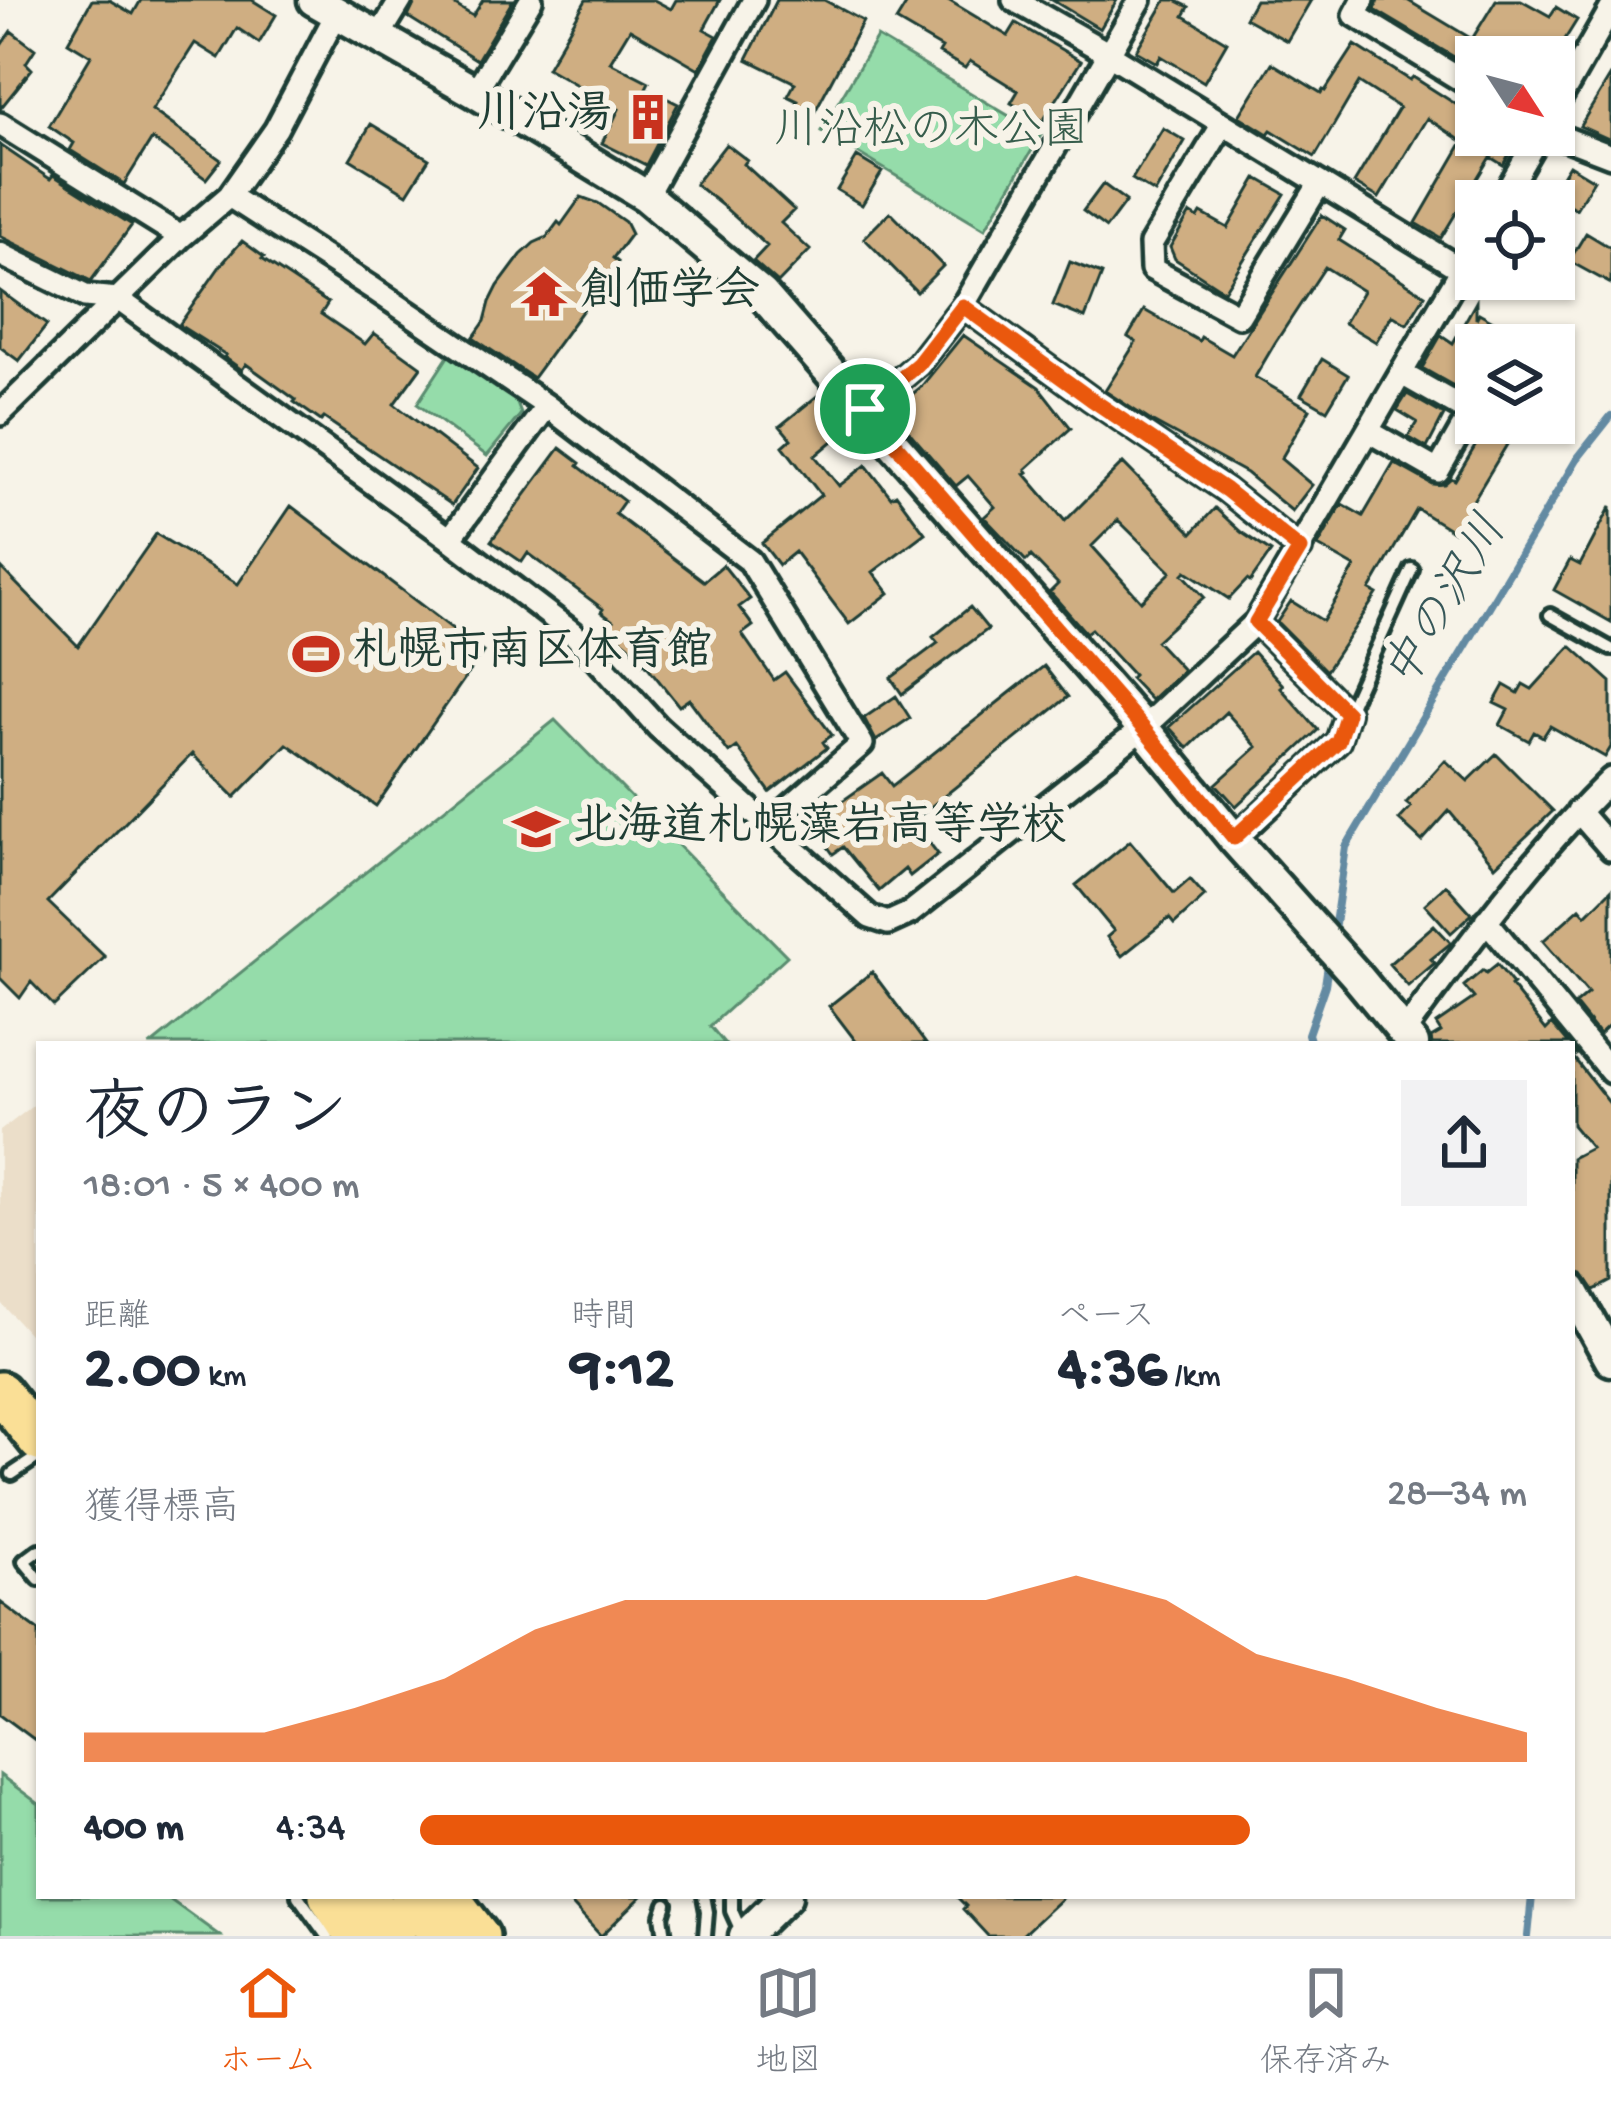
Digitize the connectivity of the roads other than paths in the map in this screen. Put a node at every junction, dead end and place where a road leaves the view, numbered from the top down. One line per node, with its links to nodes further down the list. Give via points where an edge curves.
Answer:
1 (401, 0): 10 (street)
2 (531, 0): 14 (street)
3 (754, 0): 21 (street)
4 (1013, 0): 11 (street)
5 (1140, 0): 11 (street)
6 (1364, 0): 13 (street, via 1355,15)
7 (1600, 0): 9 (street)
8 (326, 6): 10 (street); 20 (street, via 276,129)
9 (1611, 8): 12 (street)
10 (379, 36): 14 (street)
11 (1109, 54): 16 (street); 27 (street)
12 (1575, 72)
13 (1455, 76)
14 (475, 92): 21 (street)
15 (0, 124): 22 (street)
16 (1223, 124): 19 (street); 19 (street, via 1151,244 1152,269 1239,316)
17 (1575, 142): 18 (street)
18 (1611, 157)
19 (1320, 183): 24 (street)
20 (229, 196): 22 (street); 29 (street)
21 (646, 196): 30 (street, via 762,295)
22 (181, 238): 26 (street)
23 (0, 254): 26 (street, via 85,296)
24 (1455, 266)
25 (1455, 282): 28 (street)
26 (118, 299): 31 (street); 33 (street)
27 (963, 306): 30 (street, via 918,364); 34 (street)
28 (1402, 374): 32 (street); 32 (street, via 1471,413 1438,471)
29 (547, 406): 33 (street); 43 (street, via 750,562 862,744)
30 (865, 409): 40 (street)
31 (0, 414)
32 (1368, 431): 34 (street)
33 (450, 538): 43 (street, via 573,632 658,728)
34 (1300, 549): 37 (street)
35 (1412, 569): 39 (lane)
36 (1550, 615): 38 (lane)
37 (1256, 622): 39 (street); 40 (street)
38 (1611, 649)
39 (1347, 713): 44 (street, via 1338,741)
40 (1143, 728): 43 (street, via 888,923 870,917); 44 (street)
41 (1611, 779): 42 (street)
42 (1578, 811): 45 (street); 46 (street)
43 (769, 825)
44 (1234, 838): 47 (street)
45 (1611, 849)
46 (1486, 920): 47 (street); 48 (street)
47 (1408, 1038)
48 (1611, 1072)
49 (1575, 1295): 50 (street)
50 (1607, 1344)
51 (3, 1403): 52 (highway)
52 (36, 1438)
53 (36, 1458): 54 (lane)
54 (12, 1474)
55 (36, 1552): 56 (lane, via 24,1561)
56 (36, 1575)
57 (300, 1899): 66 (lane)
58 (331, 1899): 67 (highway)
59 (367, 1899): 68 (highway)
60 (412, 1899): 69 (highway)
61 (450, 1899): 70 (highway)
62 (705, 1899): 72 (lane)
63 (732, 1899): 73 (lane)
64 (783, 1899): 73 (street)
65 (666, 1904): 71 (lane)
66 (327, 1936)
67 (355, 1936)
68 (395, 1936)
69 (440, 1936)
70 (479, 1936)
71 (664, 1936)
72 (705, 1936)
73 (744, 1936)

